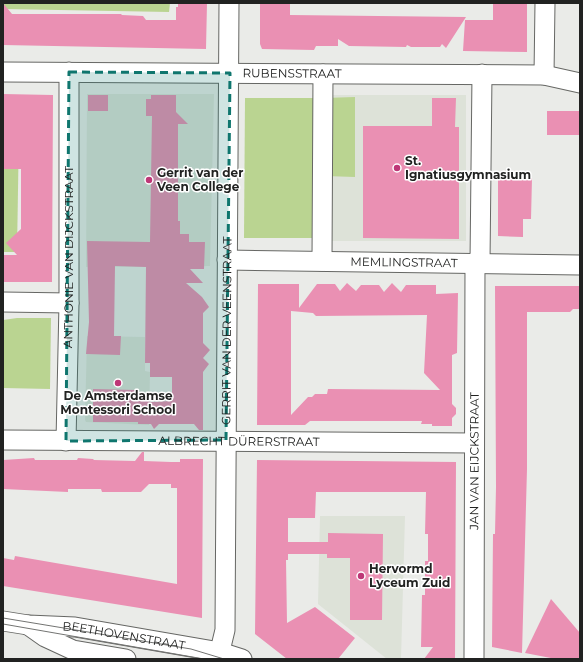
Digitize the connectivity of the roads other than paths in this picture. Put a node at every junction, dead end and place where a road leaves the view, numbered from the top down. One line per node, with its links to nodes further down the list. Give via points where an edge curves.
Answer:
1 (230, 3): 5 (street, GERRIT VAN DER VEENSTRAAT)
2 (545, 3): 8 (street)
3 (3, 72): 4 (street, RUBENSSTRAAT)
4 (69, 72): 5 (street, RUBENSSTRAAT); 15 (street, ANTHONIE VAN DIJCKSTRAAT)
5 (230, 73): 6 (street, RUBENSSTRAAT); 10 (street, GERRIT VAN DER VEENSTRAAT)
6 (323, 74): 7 (street, RUBENSSTRAAT); 11 (street)
7 (482, 74): 8 (street, RUBENSSTRAAT); 12 (street, JAN VAN EIJCKSTRAAT)
8 (544, 75): 9 (street, RUBENSSTRAAT)
9 (580, 83)
10 (227, 260): 11 (street, MEMLINGSTRAAT); 17 (street, GERRIT VAN DER VEENSTRAAT)
11 (322, 261): 12 (street, MEMLINGSTRAAT)
12 (478, 262): 13 (street, MEMLINGSTRAAT); 19 (street, JAN VAN EIJCKSTRAAT)
13 (580, 265)
14 (3, 302): 15 (street)
15 (69, 303): 18 (street, ANTHONIE VAN DIJCKSTRAAT)
16 (3, 440): 18 (street, ALBRECHT DÜRERSTRAAT)
17 (226, 440): 18 (street, ALBRECHT DÜRERSTRAAT); 19 (street, ALBRECHT DÜRERSTRAAT); 22 (street, GERRIT VAN DER VEENSTRAAT, via 225,630)
18 (66, 441)
19 (474, 443): 25 (street, JAN VAN EIJCKSTRAAT)
20 (3, 621): 21 (street, BEETHOVENSTRAAT)
21 (28, 625): 22 (street, BEETHOVENSTRAAT, via 75,627); 23 (street, BEETHOVENSTRAAT, via 44,637 73,650)
22 (219, 655): 24 (street, BEETHOVENSTRAAT)
23 (126, 659)
24 (242, 659)
25 (474, 659)

